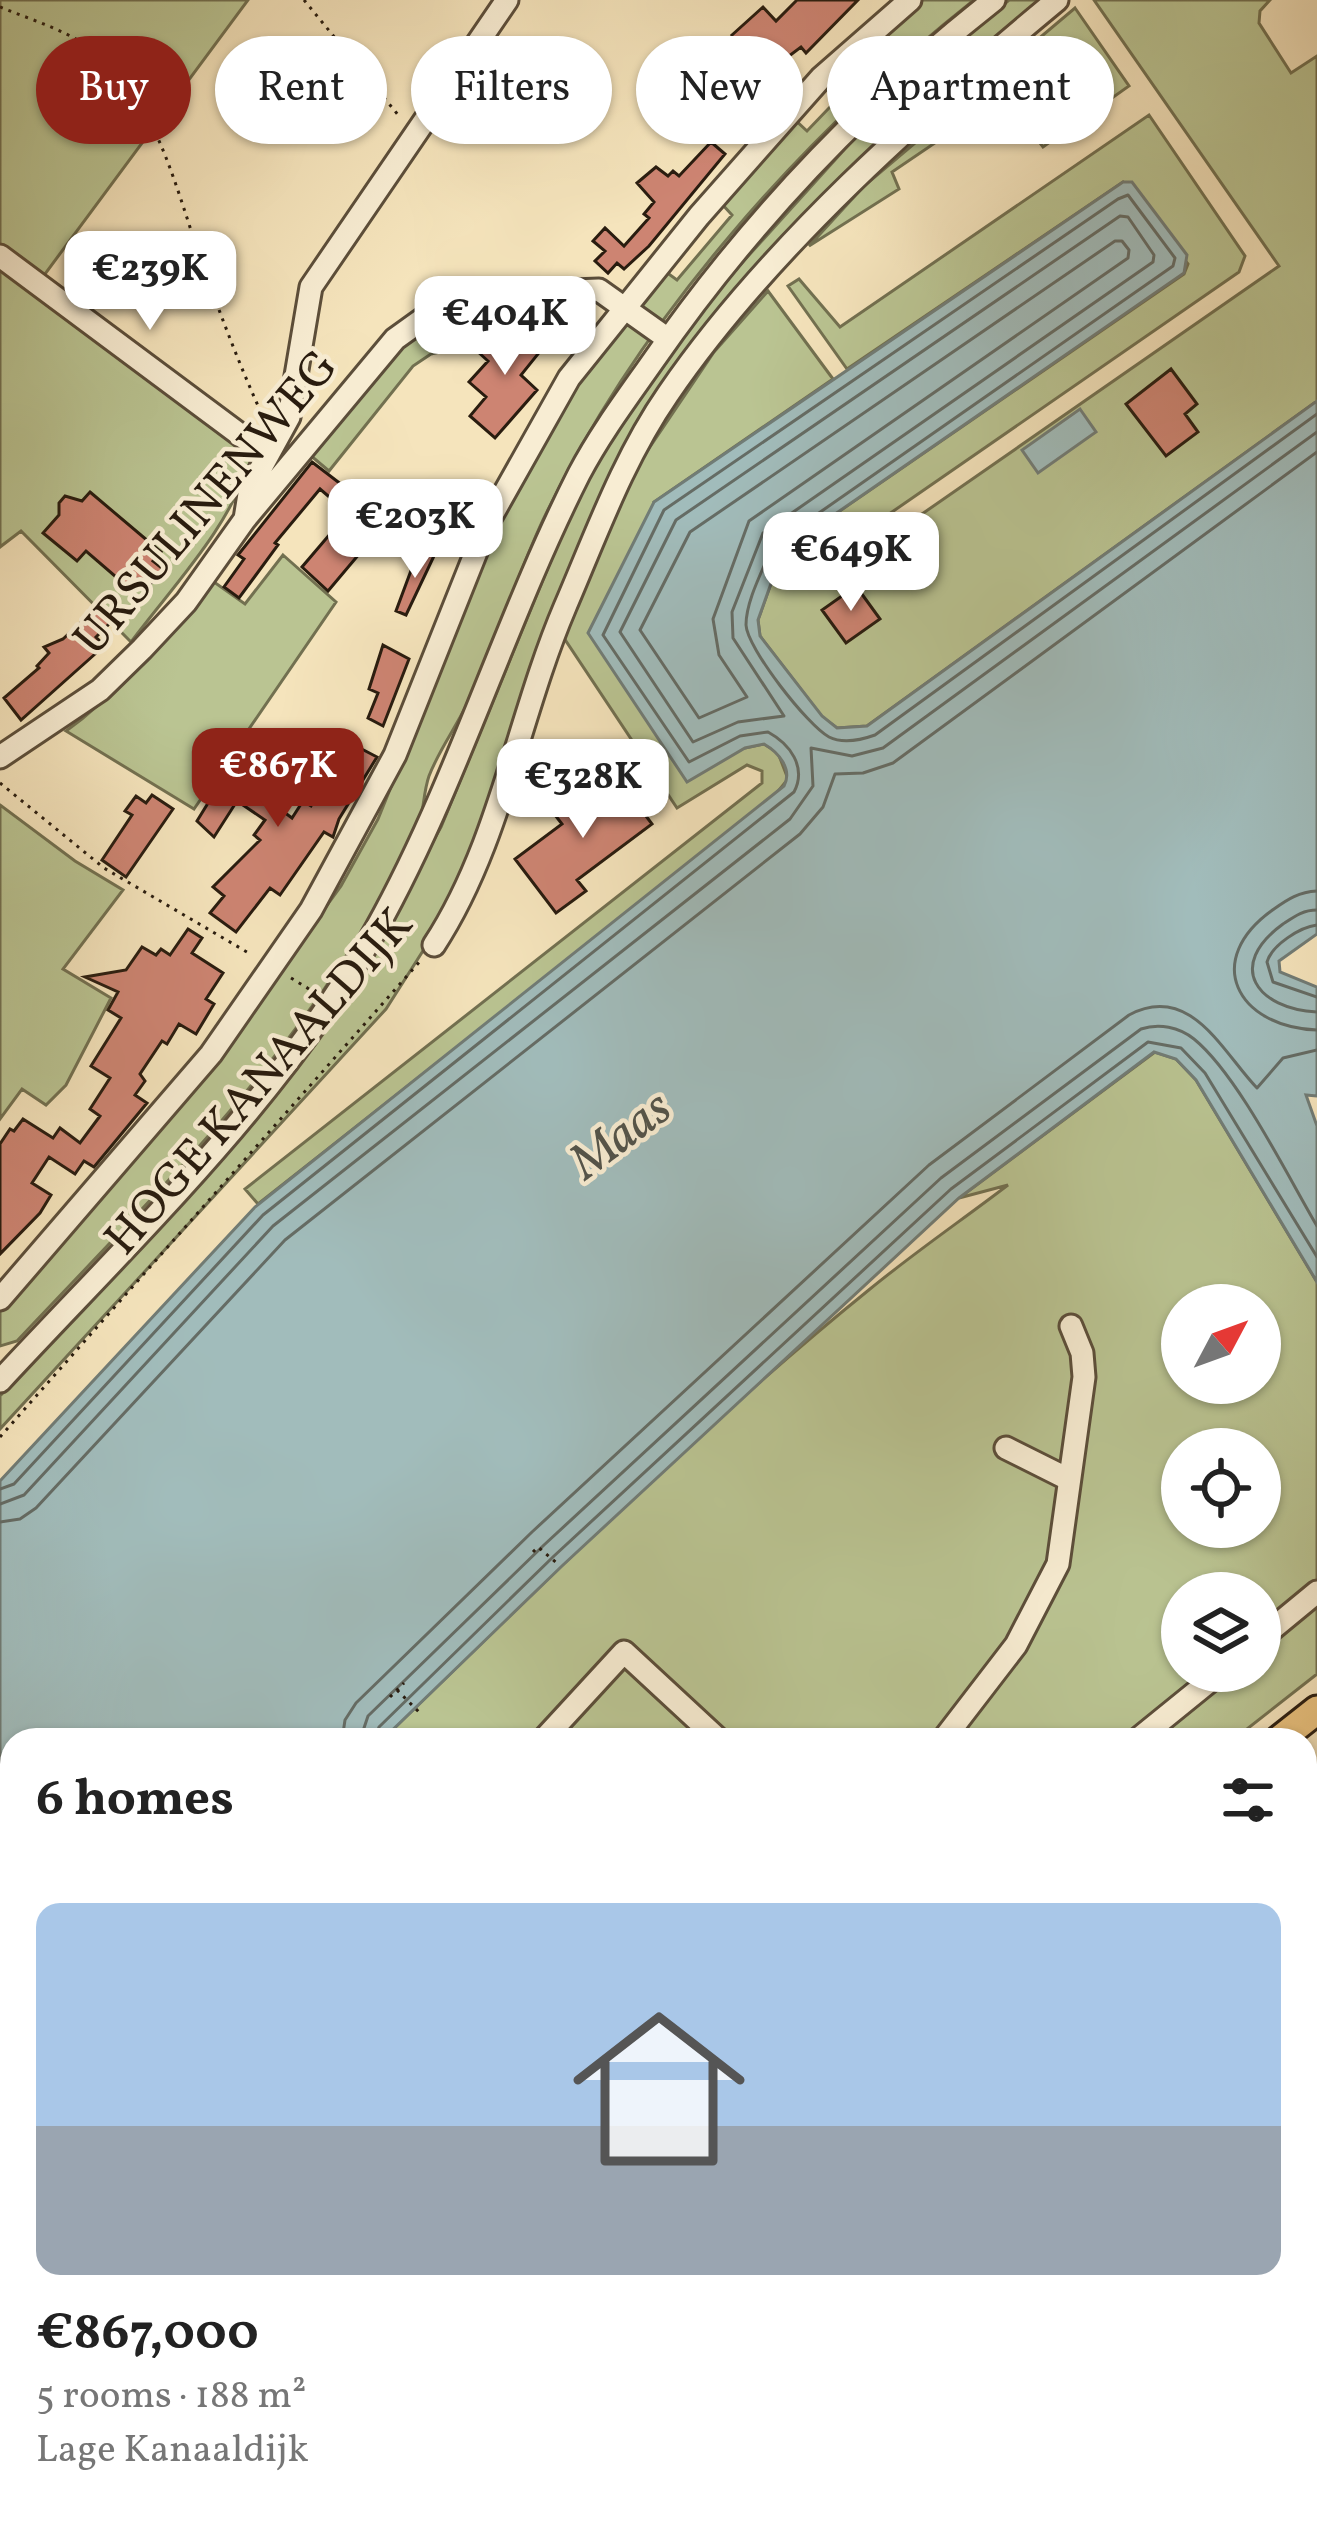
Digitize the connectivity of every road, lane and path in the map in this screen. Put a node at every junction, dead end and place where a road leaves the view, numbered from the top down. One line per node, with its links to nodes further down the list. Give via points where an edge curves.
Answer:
1 (304, 0): 8 (path)
2 (507, 0): 7 (street)
3 (910, 0): 11 (street, via 820,78)
4 (994, 0): 12 (street, via 781,197)
5 (1057, 0): 17 (street, HOGE KANAALDIJK, via 932,104 854,183 667,395 559,620 476,864)
6 (0, 7): 13 (path, via 70,34 103,57 137,100)
7 (483, 36)
8 (411, 130)
9 (411, 143): 13 (street, via 310,286 290,417)
10 (0, 256): 13 (street)
11 (624, 307): 12 (street, URSULINENWEG); 14 (street, URSULINENWEG, via 599,290 578,289 494,294 427,316 394,339); 18 (street, via 569,378 488,522 395,755)
12 (668, 339): 19 (street, via 578,477 436,812)
13 (271, 449): 14 (street, via 250,488)
14 (245, 519): 15 (street, URSULINENWEG, via 186,602 128,663)
15 (0, 757)
16 (0, 783): 18 (path, via 121,879)
17 (434, 945): 23 (path, HOGE KANAALDIJK)
18 (272, 966): 19 (path); 20 (street, via 211,1054)
19 (330, 1003): 22 (street, via 233,1127)
20 (0, 1299)
21 (1071, 1326): 25 (street, via 1084,1377)
22 (3, 1371)
23 (0, 1437)
24 (1006, 1448): 25 (street)
25 (1068, 1479): 37 (street, via 1058,1564 1041,1604)
26 (546, 1540): 27 (path, via 535,1550)
27 (559, 1565)
28 (1317, 1592): 29 (street)
29 (1281, 1622)
30 (404, 1683): 31 (path)
31 (397, 1690): 33 (path); 34 (path)
32 (1196, 1692): 38 (street)
33 (390, 1697)
34 (421, 1714)
35 (554, 1728): 36 (street, via 624,1652)
36 (706, 1728)
37 (952, 1728)
38 (1152, 1728)

